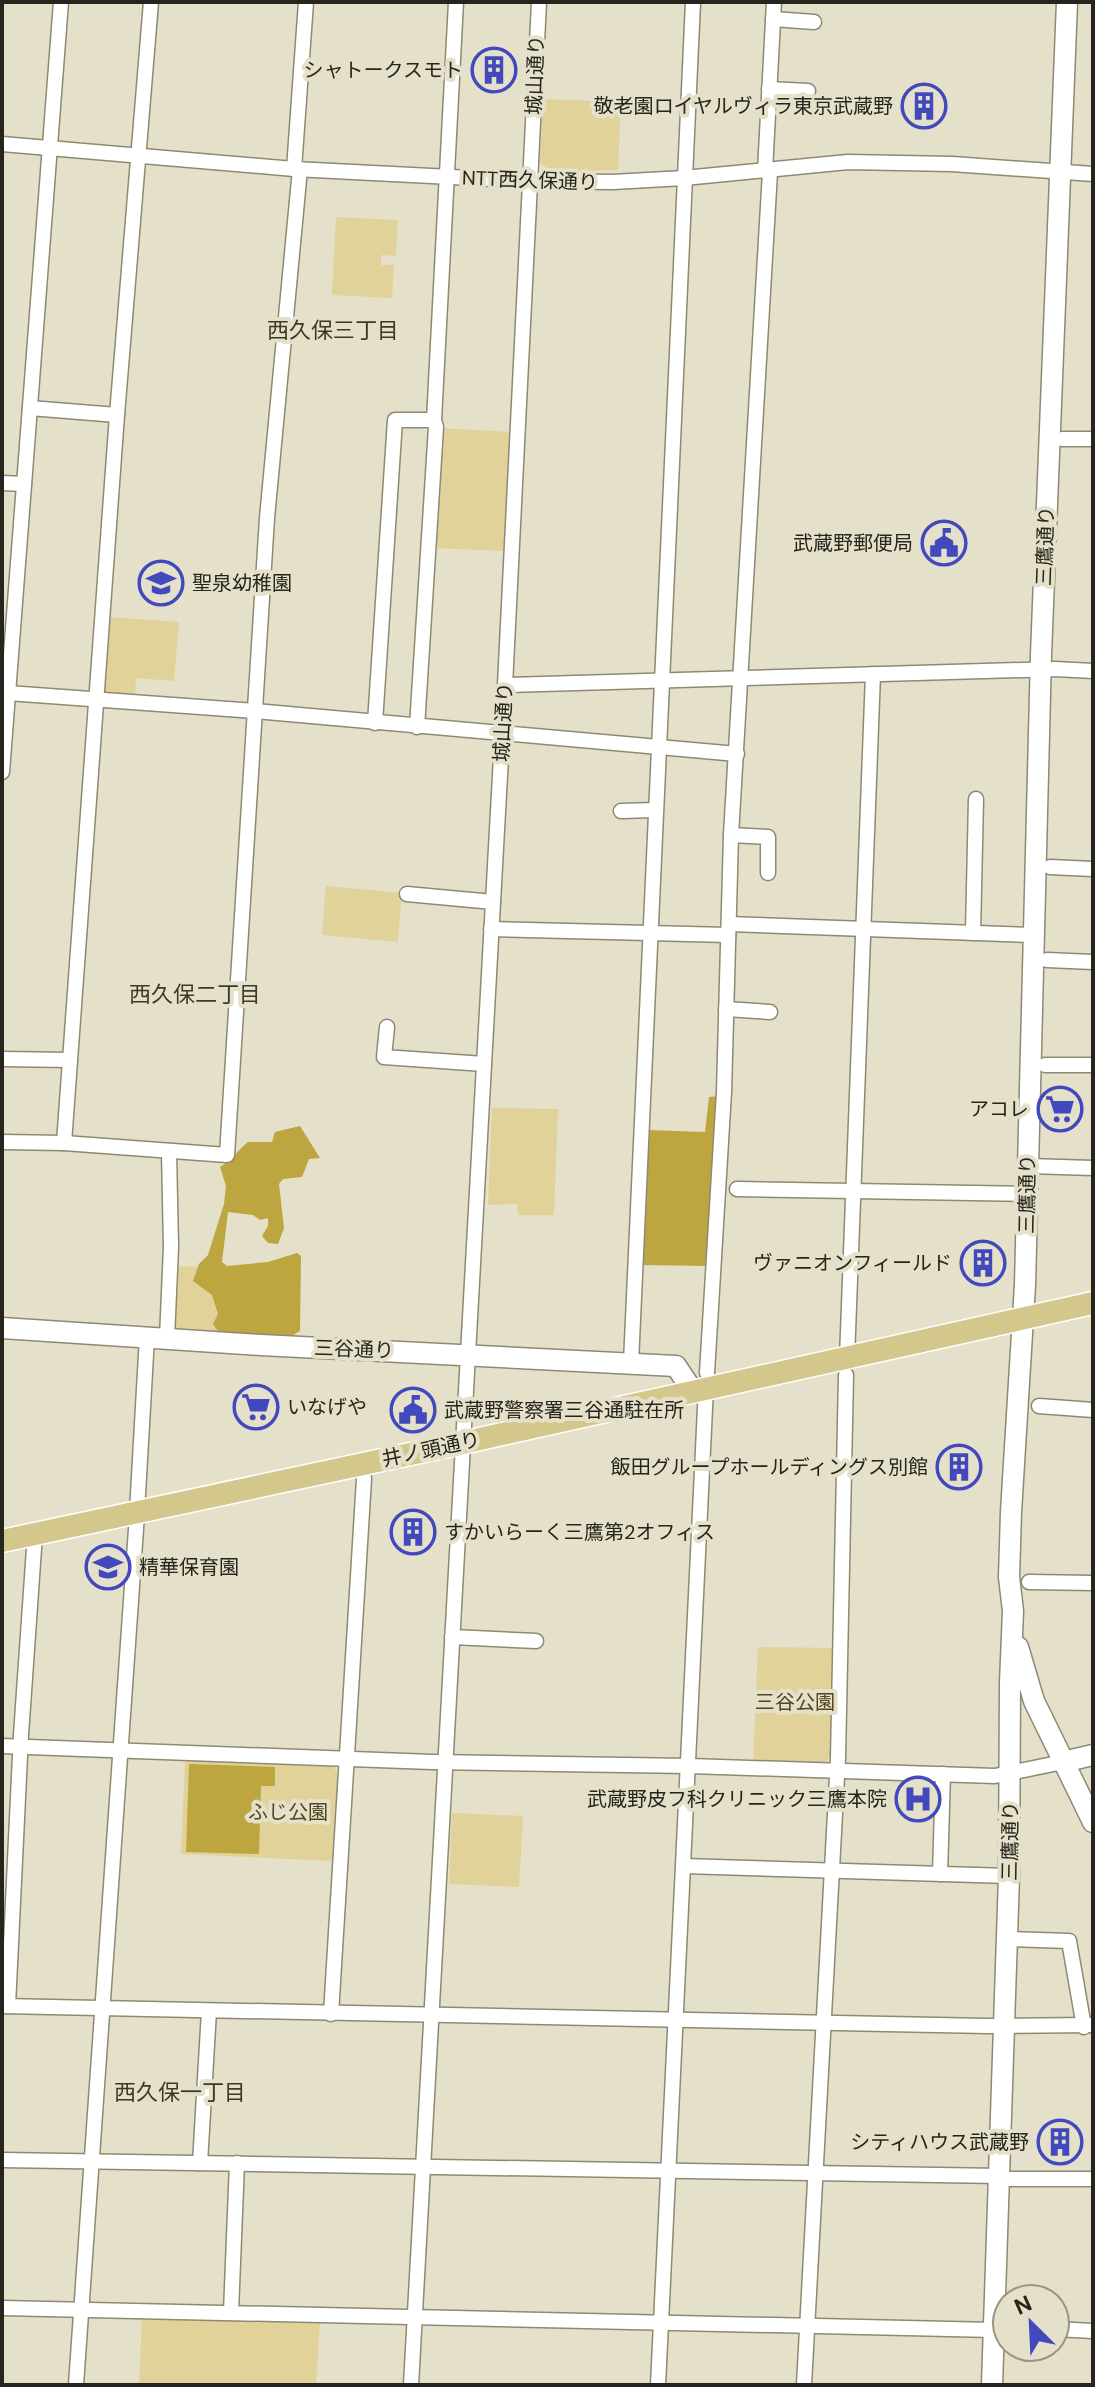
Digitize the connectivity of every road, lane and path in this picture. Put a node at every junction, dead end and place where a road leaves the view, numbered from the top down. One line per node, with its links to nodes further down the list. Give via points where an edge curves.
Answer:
1 (61, 2): 14 (street)
2 (151, 2): 15 (street)
3 (306, 2): 16 (street)
4 (456, 2): 20 (street)
5 (539, 2): 22 (street, 城山通り)
6 (693, 2): 21 (street)
7 (774, 2): 9 (street)
8 (1067, 2): 17 (main road, 三鷹通り)
9 (773, 19): 10 (street); 11 (street)
10 (814, 22)
11 (769, 89): 12 (street); 18 (street)
12 (808, 91)
13 (2, 144): 14 (street, NTT西久保通り)
14 (50, 149): 15 (street, NTT西久保通り); 23 (street)
15 (137, 156): 16 (street, NTT西久保通り); 24 (street)
16 (297, 169): 20 (street, NTT西久保通り); 39 (street)
17 (1059, 170): 18 (street, NTT西久保通り, via 848,162); 19 (street, NTT西久保通り); 31 (main road, 三鷹通り)
18 (768, 172): 21 (street, NTT西久保通り); 34 (street)
19 (1093, 174)
20 (445, 177): 22 (street, NTT西久保通り); 25 (street)
21 (684, 178): 22 (street, NTT西久保通り); 35 (street)
22 (531, 181): 36 (street, 城山通り)
23 (30, 408): 24 (street); 29 (street)
24 (117, 415): 38 (street)
25 (434, 420): 40 (street, via 395,420); 41 (street)
26 (1062, 439): 27 (street)
27 (1093, 439)
28 (2, 483): 29 (street)
29 (24, 484): 30 (street)
30 (6, 663): 37 (street)
31 (1040, 670): 32 (street); 33 (street); 61 (main road, 三鷹通り)
32 (1093, 671)
33 (873, 674): 34 (street); 56 (street)
34 (739, 679): 35 (street); 44 (street)
35 (661, 681): 36 (street); 43 (street)
36 (505, 685): 42 (street, 城山通り)
37 (8, 693): 38 (street); 45 (street)
38 (97, 700): 39 (street); 70 (street)
39 (255, 711): 40 (street); 76 (street, via 227,1155)
40 (375, 723): 41 (street)
41 (417, 727): 42 (street)
42 (502, 734): 43 (street); 55 (street, 城山通り)
43 (658, 747): 44 (street); 48 (street)
44 (737, 754): 50 (street)
45 (2, 765): 46 (street)
46 (2, 772)
47 (976, 799): 59 (street)
48 (655, 810): 49 (street); 60 (street)
49 (621, 811)
50 (731, 835): 53 (street, via 768,837); 58 (street)
51 (1050, 867): 52 (street)
52 (1093, 869)
53 (768, 873)
54 (407, 894): 55 (street)
55 (493, 902): 57 (street, 城山通り)
56 (864, 928): 58 (street); 59 (street); 80 (street)
57 (491, 929): 60 (street); 71 (street, 城山通り)
58 (728, 930): 60 (street); 64 (street)
59 (973, 933): 61 (street)
60 (649, 935): 87 (street)
61 (1033, 935): 77 (main road, 三鷹通り)
62 (1047, 960): 63 (street)
63 (1093, 962)
64 (726, 1009): 65 (street); 89 (street, via 722,1153)
65 (770, 1012)
66 (387, 1027): 68 (street)
67 (368, 1056): 68 (street)
68 (384, 1057): 71 (street)
69 (2, 1059): 70 (street)
70 (70, 1060): 75 (street)
71 (484, 1064): 86 (street, 城山通り)
72 (1045, 1065): 73 (street)
73 (1093, 1065)
74 (2, 1142): 75 (street)
75 (64, 1143): 76 (street)
76 (169, 1152): 85 (street, via 171,1247)
77 (1028, 1166): 78 (street); 81 (main road, 三鷹通り)
78 (1093, 1168)
79 (737, 1189): 80 (street)
80 (854, 1192): 81 (street); 88 (street)
81 (1027, 1194): 83 (main road, 三鷹通り)
82 (1093, 1303): 83 (main road, 井ノ頭通り)
83 (1023, 1319): 88 (main road, 井ノ頭通り); 99 (main road, 三鷹通り, via 1011,1512)
84 (2, 1328): 85 (main road, 三谷通り)
85 (157, 1337): 86 (main road, 三谷通り); 94 (street)
86 (467, 1354): 87 (main road, 三谷通り); 92 (street, 城山通り)
87 (631, 1363): 89 (main road, 三谷通り, via 676,1366)
88 (847, 1366): 89 (main road, 井ノ頭通り); 110 (street)
89 (702, 1383): 92 (main road, 井ノ頭通り); 109 (street)
90 (1039, 1406): 91 (street)
91 (1093, 1410)
92 (462, 1443): 93 (main road, 井ノ頭通り); 100 (street, 城山通り)
93 (362, 1463): 94 (main road, 井ノ頭通り); 106 (street)
94 (136, 1512): 95 (main road, 井ノ頭通り); 104 (street)
95 (35, 1534): 96 (main road, 井ノ頭通り); 103 (street)
96 (2, 1541)
97 (1029, 1582): 98 (street)
98 (1093, 1583)
99 (1013, 1611): 108 (main road, via 1020,1660); 111 (main road, 三鷹通り)
100 (452, 1637): 101 (street); 107 (street, 城山通り)
101 (536, 1641)
102 (2, 1746): 103 (street)
103 (20, 1747): 104 (street); 119 (street)
104 (119, 1751): 106 (street); 120 (street)
105 (1093, 1755): 108 (main road)
106 (346, 1759): 107 (street); 122 (street)
107 (445, 1762): 109 (street); 123 (street, 城山通り)
108 (1063, 1762): 111 (street); 113 (main road)
109 (690, 1766): 110 (street); 114 (street)
110 (837, 1771): 112 (street); 115 (street)
111 (1010, 1773): 112 (street); 117 (main road, 三鷹通り)
112 (943, 1774): 116 (street)
113 (1093, 1822)
114 (684, 1866): 115 (street); 124 (street)
115 (830, 1870): 116 (street); 125 (street)
116 (940, 1874): 117 (street)
117 (1009, 1876): 118 (main road, 三鷹通り)
118 (1007, 1939): 126 (main road, 三鷹通り); 127 (street, via 1069,1941)
119 (5, 2006): 120 (street)
120 (102, 2008): 121 (street); 129 (street)
121 (209, 2011): 122 (street); 130 (street)
122 (331, 2014): 123 (street)
123 (432, 2015): 124 (street); 132 (street, 城山通り)
124 (676, 2019): 125 (street); 133 (street)
125 (823, 2021): 126 (street); 134 (street)
126 (1003, 2026): 127 (street); 135 (main road, 三鷹通り)
127 (1088, 2026)
128 (2, 2160): 129 (street)
129 (92, 2160): 130 (street); 139 (street)
130 (200, 2163): 131 (street)
131 (237, 2163): 132 (street); 140 (street)
132 (424, 2165): 133 (street); 141 (street, 城山通り)
133 (668, 2169): 134 (street); 142 (street)
134 (815, 2172): 135 (street); 143 (street)
135 (1000, 2178): 136 (street); 137 (main road, 三鷹通り)
136 (1093, 2179)
137 (1000, 2283)
138 (2, 2308): 139 (street)
139 (81, 2311): 140 (street); 148 (street)
140 (231, 2312): 141 (street)
141 (415, 2317): 142 (street); 149 (street, 城山通り)
142 (661, 2322): 143 (street); 150 (street)
143 (806, 2325): 144 (street); 151 (street)
144 (991, 2329)
145 (1071, 2330): 146 (street)
146 (1093, 2331)
147 (995, 2363): 152 (main road, 三鷹通り)
148 (76, 2385)
149 (411, 2385)
150 (658, 2385)
151 (804, 2385)
152 (992, 2385)

